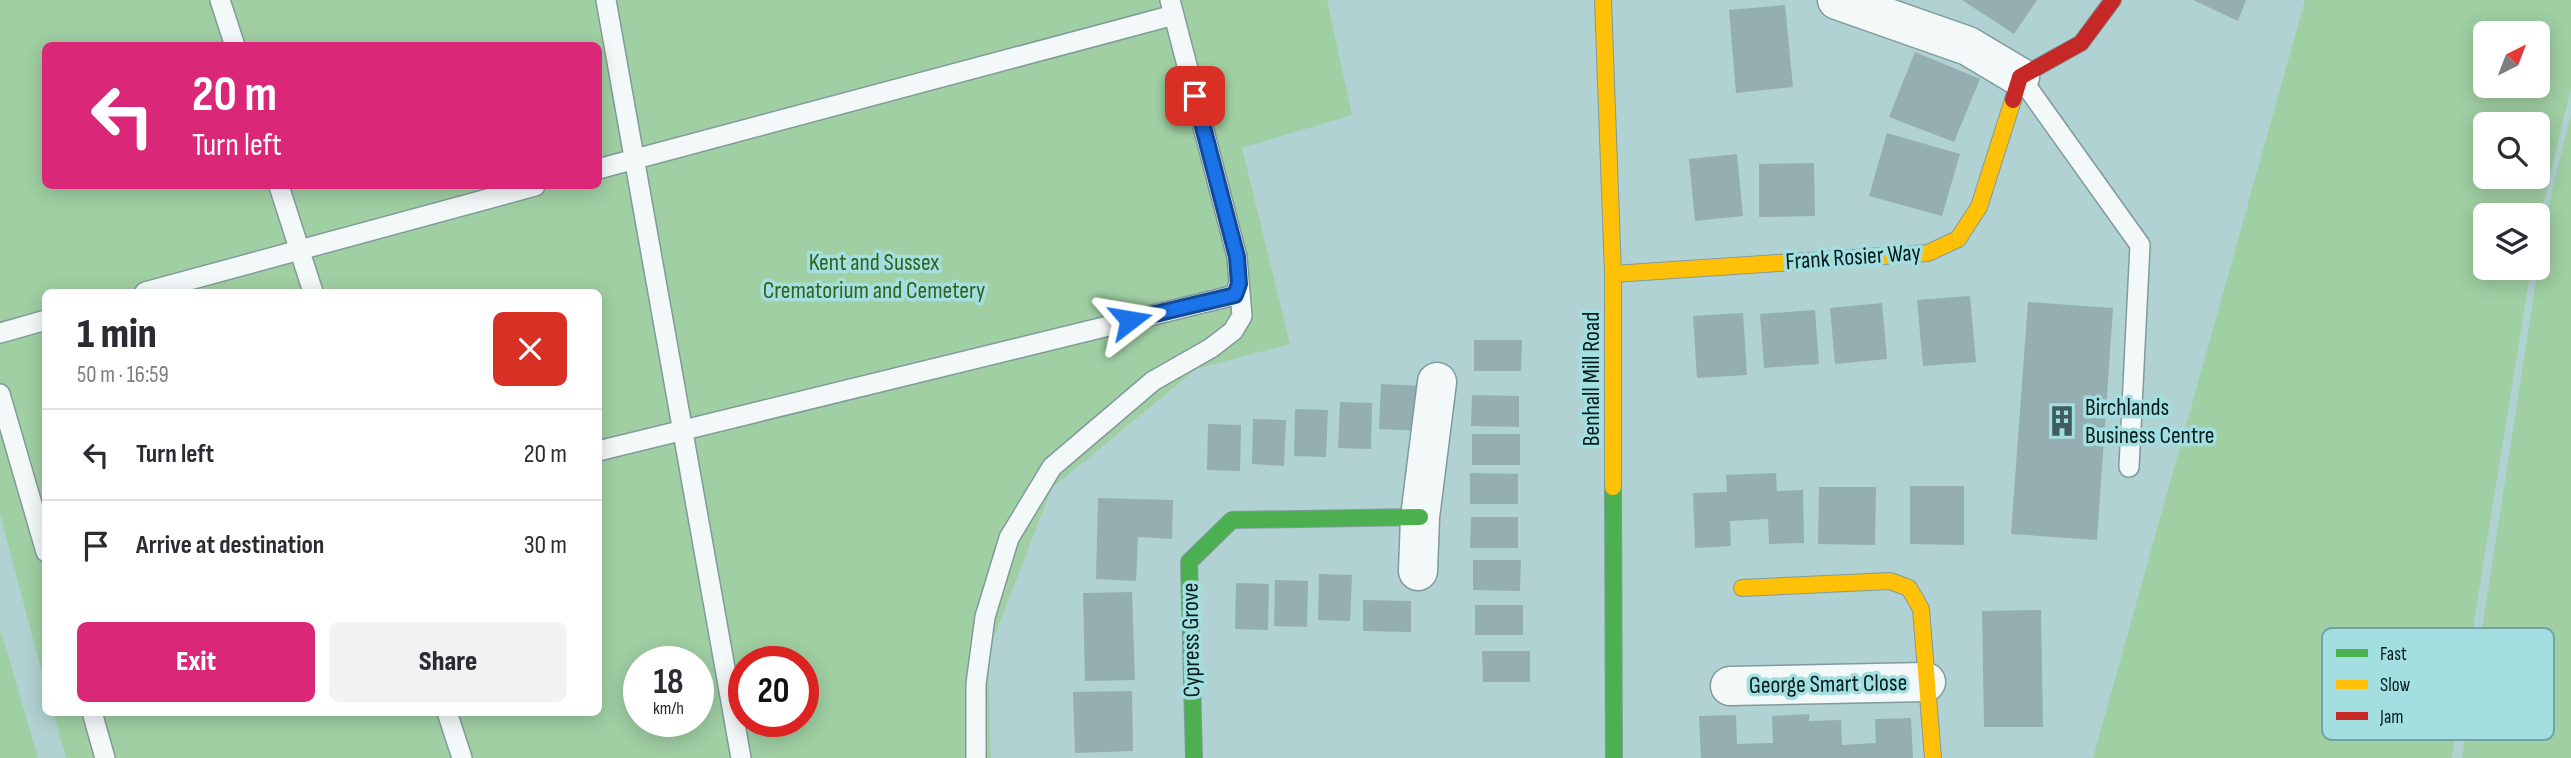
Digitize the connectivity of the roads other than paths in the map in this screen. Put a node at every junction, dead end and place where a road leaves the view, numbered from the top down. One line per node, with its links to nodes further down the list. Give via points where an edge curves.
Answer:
1 (220, 0): 7 (lane)
2 (606, 0): 9 (lane)
3 (1603, 0): 14 (street, Benhall Mill Road)
4 (1837, 0): 8 (street, via 1968,46)
5 (2113, 0): 8 (street, via 2081,43)
6 (1172, 8): 9 (lane); 15 (lane, via 1237,257)
7 (234, 42)
8 (2020, 77): 14 (street, Frank Rosier Way, via 1979,207 1958,239 1928,253); 24 (lane, via 2140,245)
9 (634, 159): 10 (lane); 22 (lane)
10 (602, 168)
11 (280, 189): 13 (lane)
12 (524, 189): 13 (lane)
13 (299, 248): 16 (lane); 17 (lane)
14 (1613, 274): 38 (street, Benhall Mill Road)
15 (1239, 284): 22 (lane, via 1235,295); 36 (lane, via 1242,316 1233,331 1153,381 1052,467 1009,538 985,617 976,684)
16 (156, 289)
17 (312, 289)
18 (42, 321): 19 (lane)
19 (0, 333)
20 (1437, 382): 25 (street)
21 (0, 394): 26 (lane)
22 (682, 430): 23 (lane); 35 (lane)
23 (602, 450)
24 (2129, 467)
25 (1420, 517): 27 (street); 37 (street, Cypress Grove, via 1232,520 1189,562)
26 (42, 538)
27 (1418, 571)
28 (1742, 588): 29 (street, George Smart Close, via 1890,580 1909,588 1921,609)
29 (1926, 682): 30 (street, George Smart Close); 39 (street, George Smart Close)
30 (1730, 686)
31 (93, 716): 33 (lane)
32 (448, 716): 34 (lane)
33 (105, 758)
34 (462, 758)
35 (741, 758)
36 (976, 758)
37 (1194, 758)
38 (1614, 758)
39 (1933, 758)

